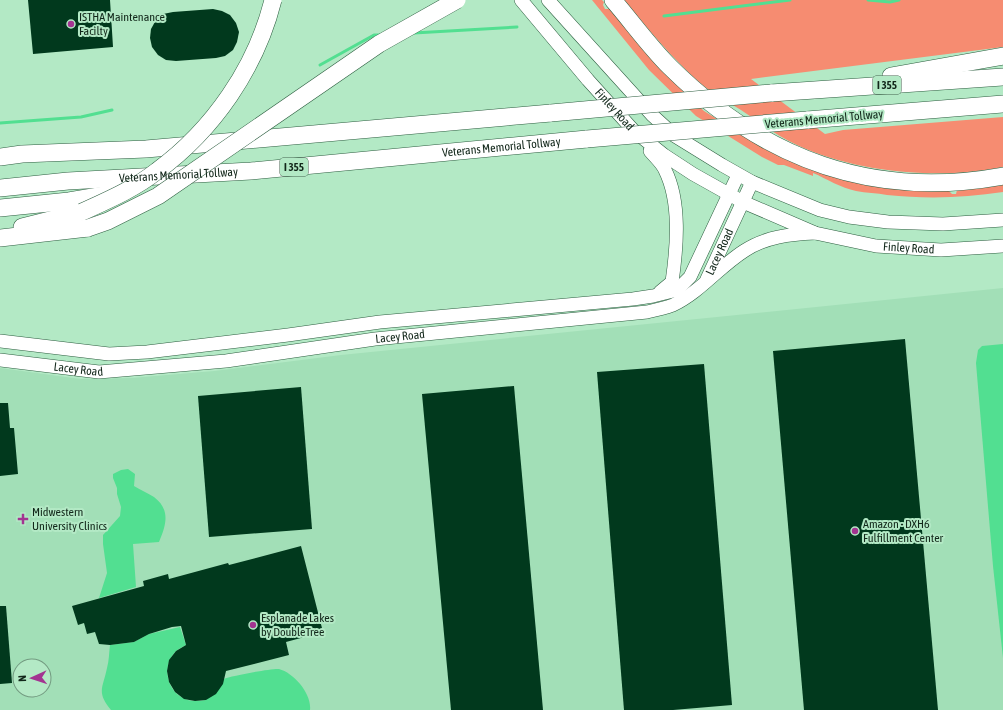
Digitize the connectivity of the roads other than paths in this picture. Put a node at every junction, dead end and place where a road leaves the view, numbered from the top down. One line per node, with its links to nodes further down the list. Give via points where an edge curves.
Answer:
1 (273, 0): 21 (highway, bridge, via 246,69 226,101 184,149 156,172 115,197 82,212)
2 (456, 0): 23 (highway, bridge, via 379,44 158,196 108,222 88,228)
3 (521, 0): 10 (main road, Finley Road)
4 (548, 0): 13 (main road, Finley Road, via 657,121 675,136)
5 (613, 0): 14 (highway, via 669,66 695,90 752,132 786,151 838,171 897,182 955,183)
6 (1003, 56): 8 (highway)
7 (1003, 77): 8 (highway, I 355)
8 (806, 90): 11 (highway, I 355, bridge, via 146,149)
9 (1003, 104): 12 (highway, Veterans Memorial Tollway / I 355, bridge, via 587,139)
10 (634, 131): 17 (main road, Finley Road, via 664,155); 26 (main road, via 665,169 673,191 676,216 672,282)
11 (0, 156)
12 (252, 171): 16 (highway, Veterans Memorial Tollway / I 355); 19 (highway, via 69,201)
13 (738, 175): 15 (main road, Finley Road); 17 (main road)
14 (1003, 176)
15 (752, 182): 18 (main road, Lacey Road); 20 (main road, Finley Road, via 820,210 849,217 888,222 943,224)
16 (0, 188)
17 (729, 195): 18 (main road, Finley Road); 26 (main road, Lacey Road, via 690,277 677,290)
18 (743, 202): 22 (main road, Finley Road); 25 (main road, Lacey Road)
19 (0, 208)
20 (1003, 220)
21 (0, 232)
22 (814, 233): 24 (main road, Finley Road, via 876,246 941,250); 25 (main road, via 792,234 756,245 744,251)
23 (0, 238)
24 (1003, 246)
25 (706, 282): 28 (main road, Lacey Road, via 673,305 647,312 375,339 226,361 99,372)
26 (653, 296): 27 (main road, Lacey Road, via 380,322 147,352 110,354)
27 (0, 341)
28 (0, 360)

